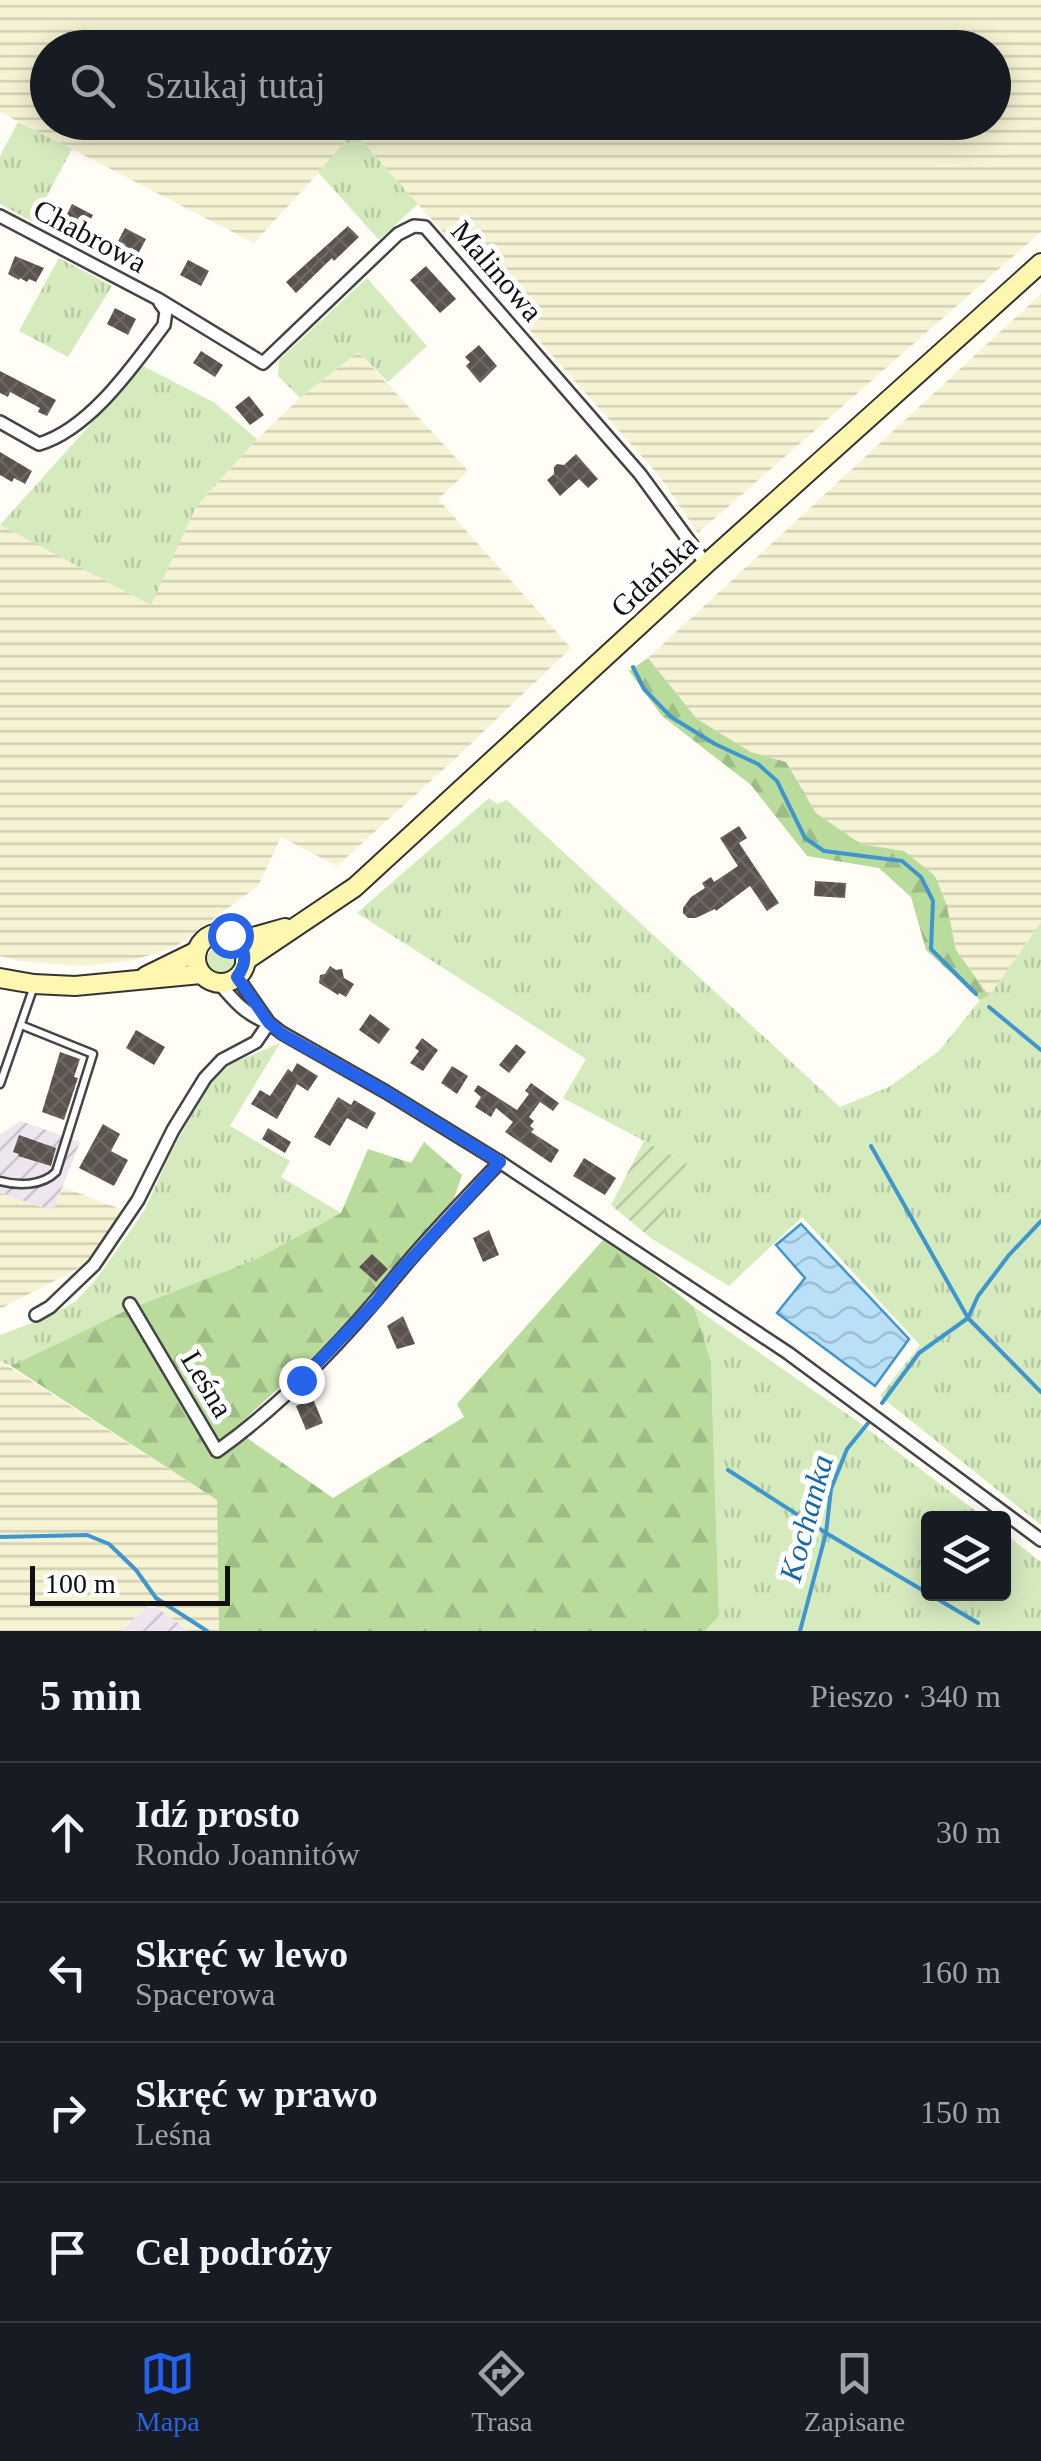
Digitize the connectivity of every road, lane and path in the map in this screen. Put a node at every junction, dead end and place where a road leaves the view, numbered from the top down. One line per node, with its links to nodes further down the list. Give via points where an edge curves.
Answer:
1 (0, 216): 3 (street, Chabrowa)
2 (1041, 263): 5 (main road, Gdańska)
3 (158, 299): 4 (street, via 166,311 164,325 102,401 57,439 39,444); 5 (street, Malinowa, via 263,363 398,234 426,228 640,474)
4 (0, 422)
5 (706, 564): 6 (main road, Gdańska, via 355,887)
6 (300, 923): 7 (main road, Gdańska); 9 (main road, Gdańska)
7 (239, 941): 8 (main road, via 210,935); 9 (main road, via 244,950)
8 (196, 951): 9 (main road, via 196,963); 11 (main road)
9 (226, 974): 11 (main road); 13 (street); 13 (street, via 236,1004)
10 (0, 978): 12 (main road)
11 (141, 978): 12 (main road)
12 (34, 984): 14 (lane)
13 (269, 1023): 16 (street); 19 (street, via 256,1042 205,1078 94,1264)
14 (21, 1025): 15 (lane); 17 (lane, via 92,1054 56,1172 33,1183)
15 (0, 1084)
16 (500, 1162): 18 (street, Leśna, via 301,1380 217,1451); 20 (street, via 788,1352)
17 (0, 1181)
18 (130, 1304)
19 (36, 1315)
20 (1041, 1540)

